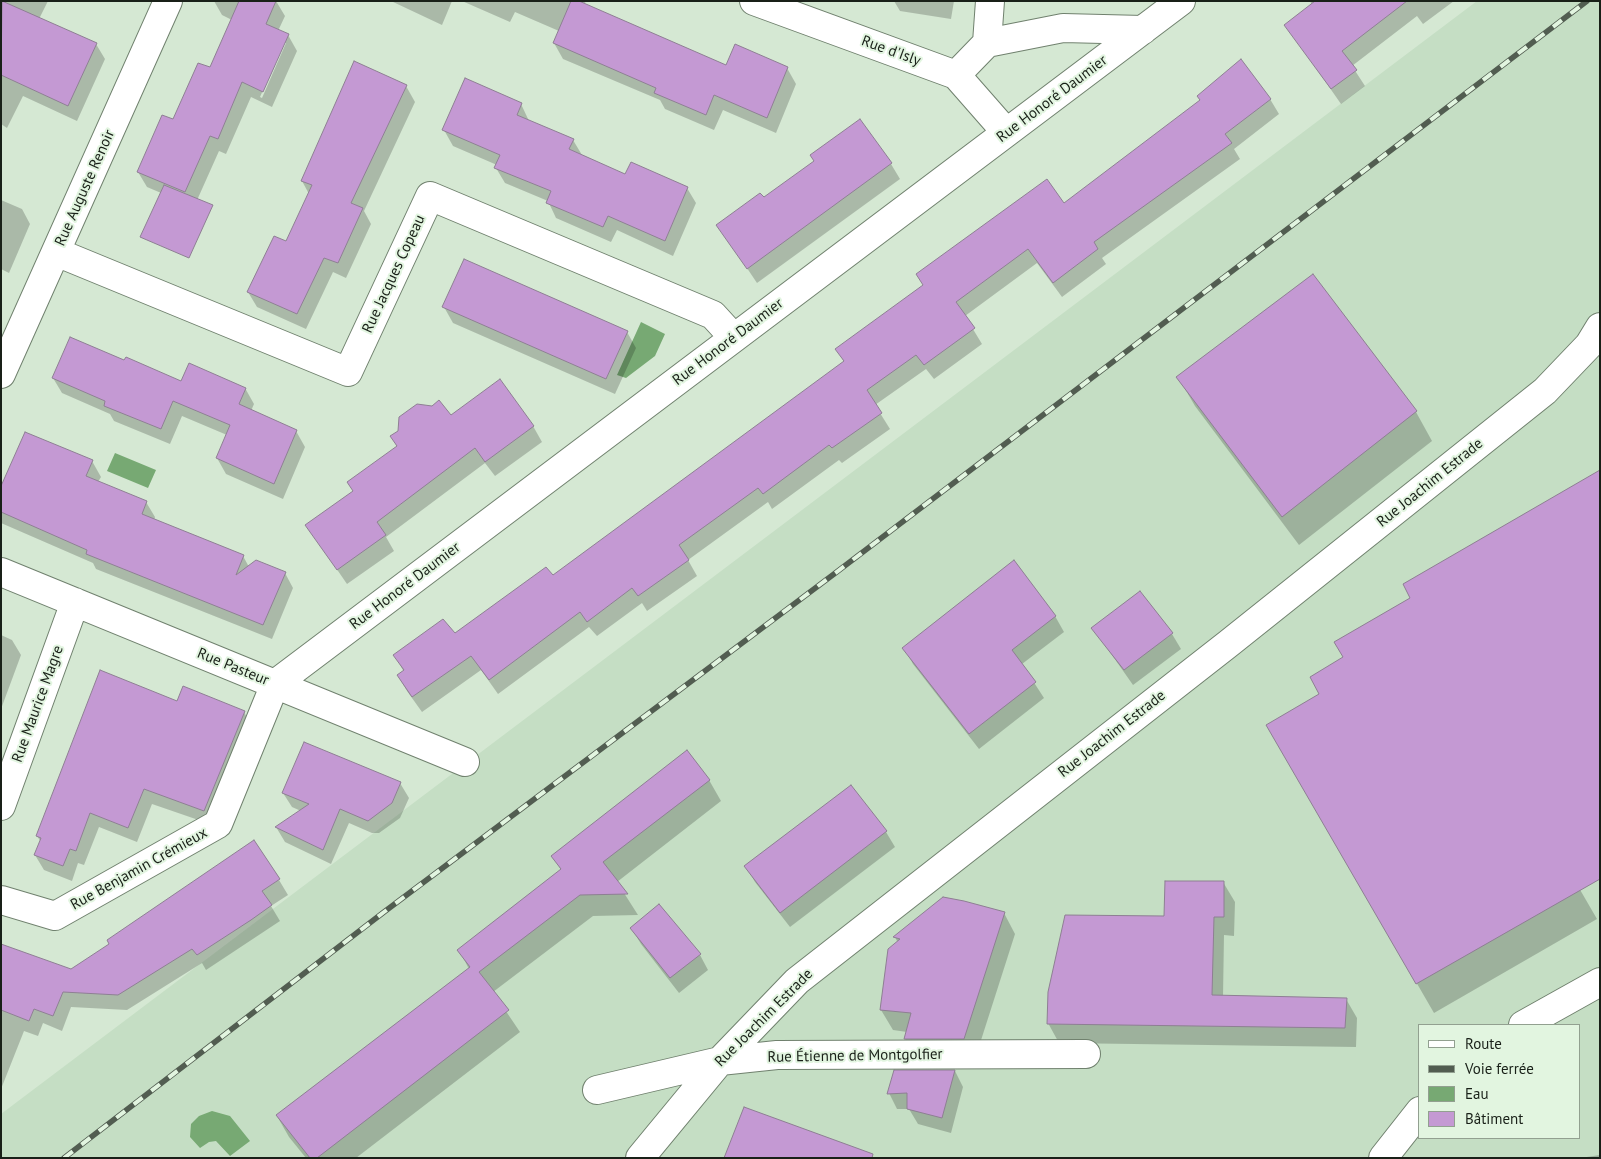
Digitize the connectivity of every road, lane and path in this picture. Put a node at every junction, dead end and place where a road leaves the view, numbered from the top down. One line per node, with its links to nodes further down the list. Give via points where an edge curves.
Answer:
1 (168, 1): 9 (street, Rue Auguste Renoir)
2 (754, 1): 7 (street, Rue d'Isly)
3 (990, 1): 6 (street)
4 (1181, 1): 5 (street, Rue Honoré Daumier)
5 (1143, 30): 6 (street, via 1062,28); 8 (street, Rue Honoré Daumier)
6 (987, 43): 7 (street)
7 (956, 75): 8 (street, Rue d'Isly)
8 (1006, 132): 11 (street, Rue Honoré Daumier)
9 (56, 252): 11 (street, Rue Jacques Copeau, via 348,372 430,196 713,315); 12 (street, Rue Auguste Renoir)
10 (1600, 327): 22 (street, Rue Joachim Estrade, via 1589,345 1545,391 797,981)
11 (734, 338): 15 (street, Rue Honoré Daumier)
12 (1, 374)
13 (1, 572): 14 (street, Rue Pasteur)
14 (75, 602): 15 (street, Rue Pasteur); 17 (street, Rue Maurice Magre)
15 (275, 684): 16 (street, Rue Pasteur); 18 (street, Rue Benjamin Crémieux, via 218,824 55,916)
16 (465, 762)
17 (1, 806)
18 (1, 900)
19 (1600, 982): 20 (street)
20 (1525, 1024)
21 (1086, 1054): 22 (street, Rue Étienne de Montgolfier, via 777,1055)
22 (720, 1061): 23 (street, Rue Étienne de Montgolfier); 25 (street, Rue Joachim Estrade)
23 (597, 1090)
24 (1418, 1114): 26 (street)
25 (640, 1158)
26 (1383, 1158)

